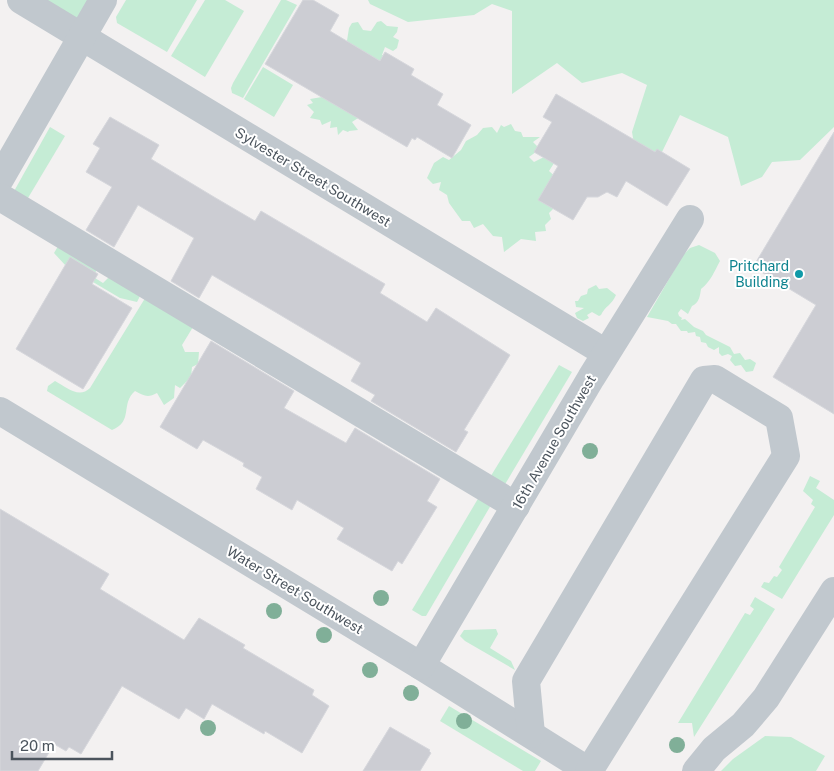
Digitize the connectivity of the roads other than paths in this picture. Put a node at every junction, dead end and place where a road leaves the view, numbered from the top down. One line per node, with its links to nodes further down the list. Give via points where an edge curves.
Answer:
1 (21, 0): 3 (street, Sylvester Street Southwest)
2 (103, 0): 3 (street)
3 (82, 38): 4 (street); 7 (street, Sylvester Street Southwest)
4 (0, 179)
5 (0, 197): 9 (street)
6 (690, 219): 7 (street, 16th Avenue Southwest)
7 (606, 353): 9 (street, 16th Avenue Southwest)
8 (0, 412): 11 (street, Water Street Southwest)
9 (516, 506): 11 (street, 16th Avenue Southwest)
10 (834, 591): 14 (street, via 766,698)
11 (420, 666): 12 (street, Water Street Southwest)
12 (531, 734): 13 (street, Water Street Southwest); 13 (street, via 526,681 704,380 714,378 780,418 786,456)
13 (589, 771)
14 (696, 771)

